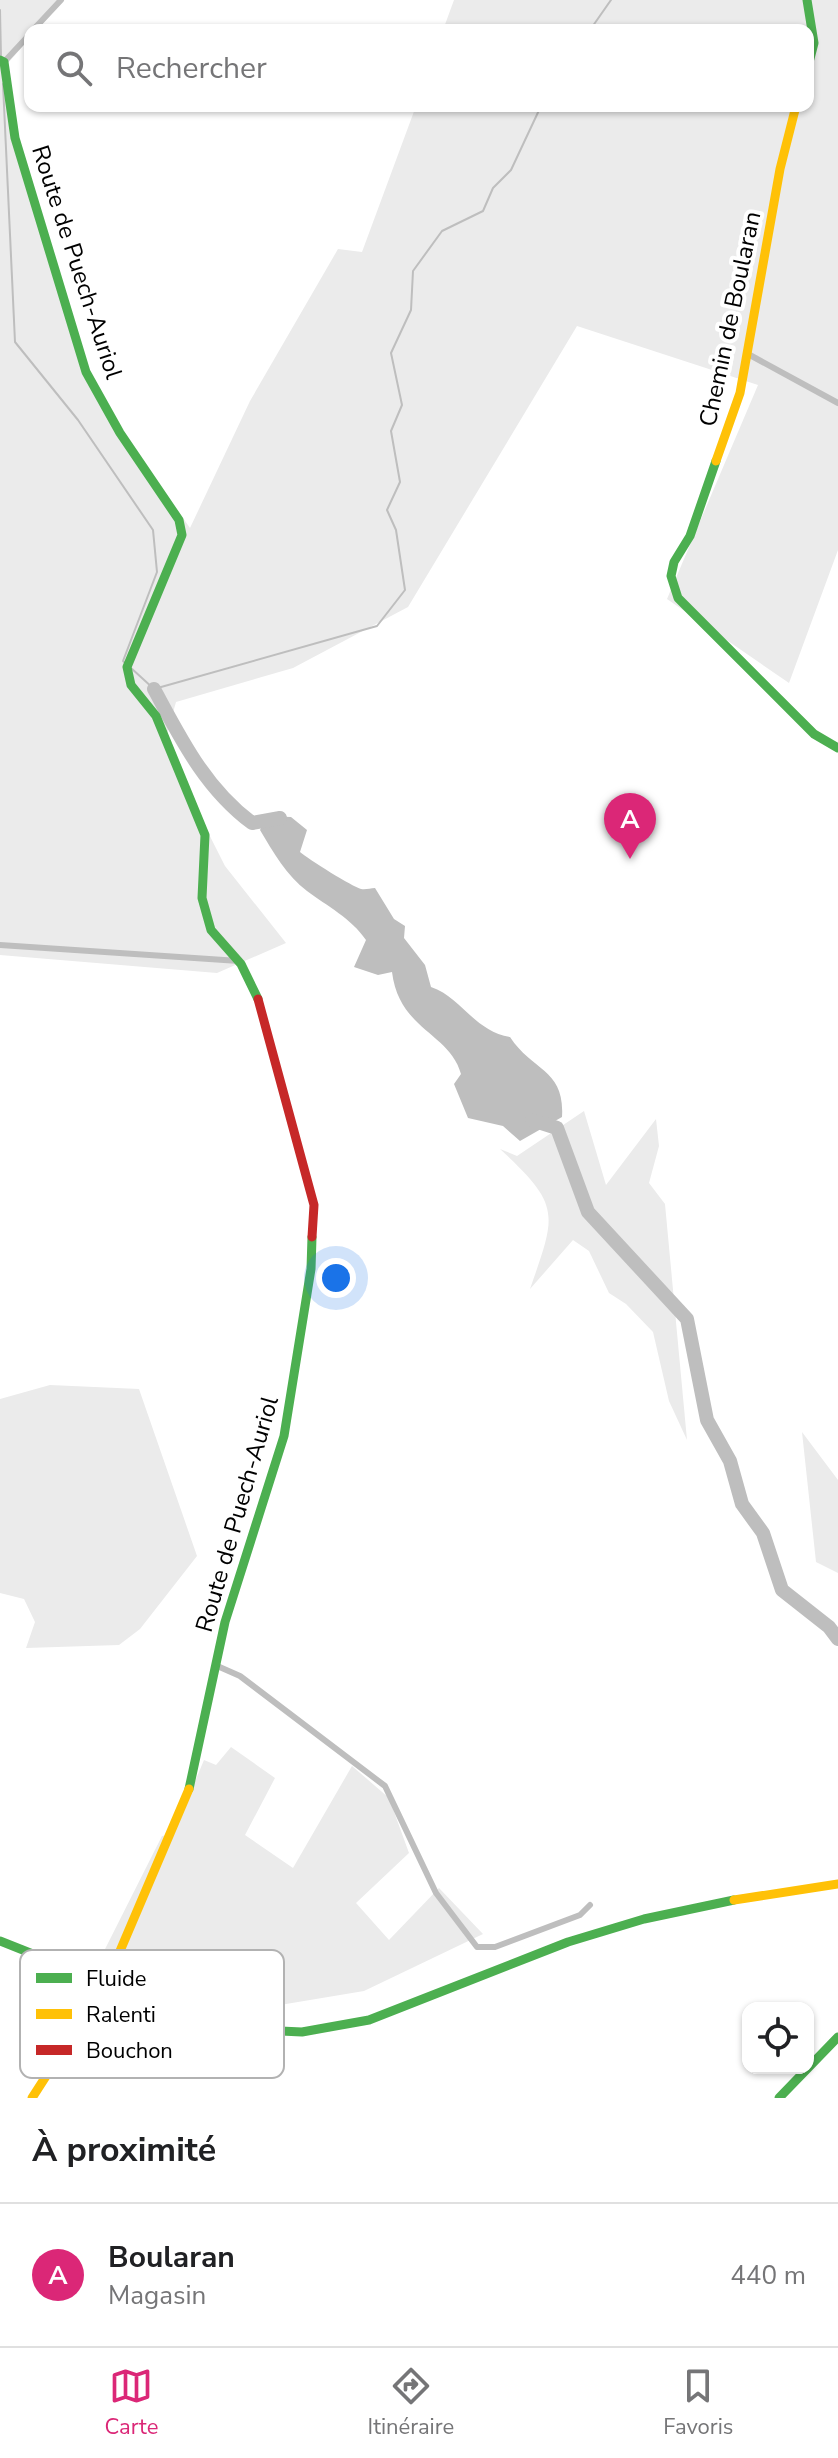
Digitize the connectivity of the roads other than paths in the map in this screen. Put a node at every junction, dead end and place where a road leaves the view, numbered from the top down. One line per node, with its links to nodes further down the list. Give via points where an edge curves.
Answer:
1 (61, 0): 3 (street)
2 (807, 0): 4 (street)
3 (39, 24)
4 (811, 24)
5 (24, 40): 6 (street)
6 (2, 61): 12 (street, Route de Puech-Auriol, via 15,138 86,372 179,520 182,535 127,664 131,685 156,716 205,835 202,898 211,930)
7 (794, 112): 8 (street, Chemin de Boularan)
8 (748, 354): 9 (street); 10 (street, Chemin de Boularan, via 727,436 690,536 674,562 673,588 814,734)
9 (838, 403)
10 (838, 748)
11 (0, 945): 12 (street)
12 (239, 961): 13 (street, Route de Puech-Auriol, via 261,1005 314,1205 311,1269 292,1405)
13 (215, 1665): 15 (street, via 240,1676 385,1786 436,1893 477,1947 495,1947 580,1915); 18 (street, Route de Puech-Auriol, via 189,1790)
14 (838, 1884): 19 (street, via 706,1904 610,1928 336,2028)
15 (590, 1905)
16 (0, 1941): 17 (street)
17 (23, 1950)
18 (120, 1950)
19 (284, 2032)
20 (838, 2037): 23 (street)
21 (45, 2078): 22 (street)
22 (32, 2098)
23 (779, 2098)

